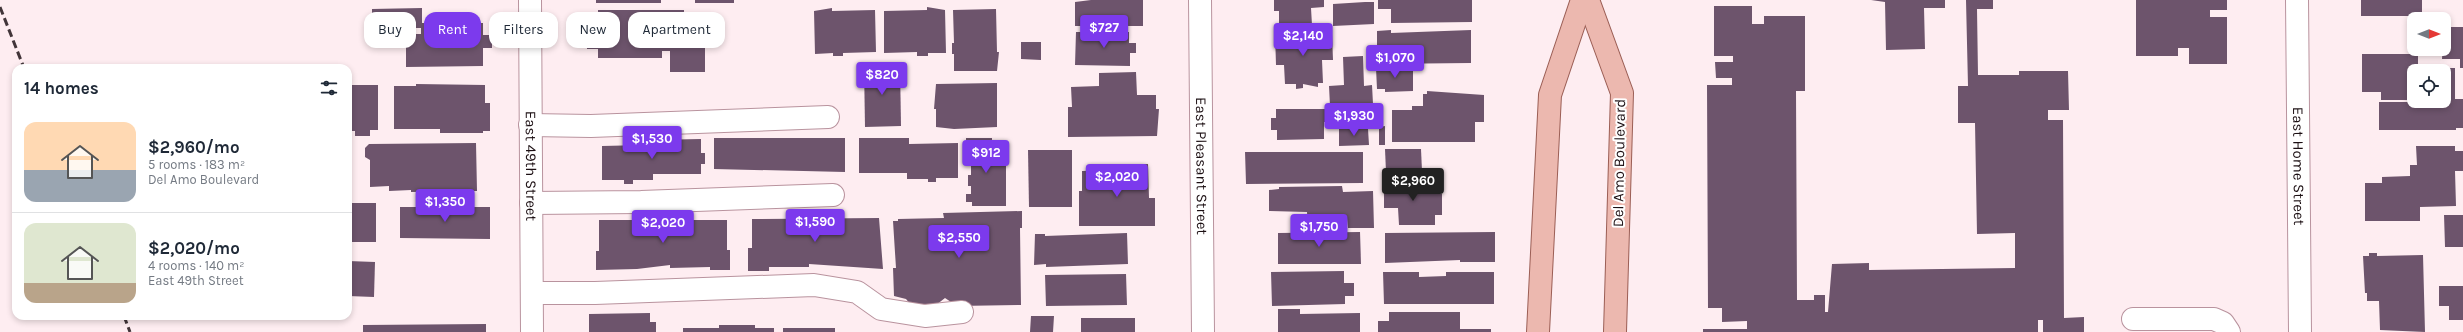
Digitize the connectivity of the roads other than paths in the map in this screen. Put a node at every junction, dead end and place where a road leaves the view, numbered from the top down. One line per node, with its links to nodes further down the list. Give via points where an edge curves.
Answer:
1 (530, 0): 7 (street, East 49th Street)
2 (1200, 0): 14 (street, East Pleasant Street)
3 (1582, 0): 15 (main road, via 1550,95)
4 (1588, 0): 16 (main road, Del Amo Boulevard, via 1622,93)
5 (2297, 0): 18 (street, East Home Street)
6 (828, 117): 7 (street, via 606,126)
7 (530, 125): 9 (street, East 49th Street)
8 (833, 196): 9 (street)
9 (531, 203): 10 (street, East 49th Street)
10 (532, 293): 11 (street, via 814,285 857,292 881,309 925,316); 13 (street, East 49th Street)
11 (962, 312)
12 (2133, 319): 17 (street, via 2214,318 2224,323)
13 (532, 332)
14 (1203, 332)
15 (1538, 332)
16 (1615, 332)
17 (2229, 332)
18 (2300, 332)

